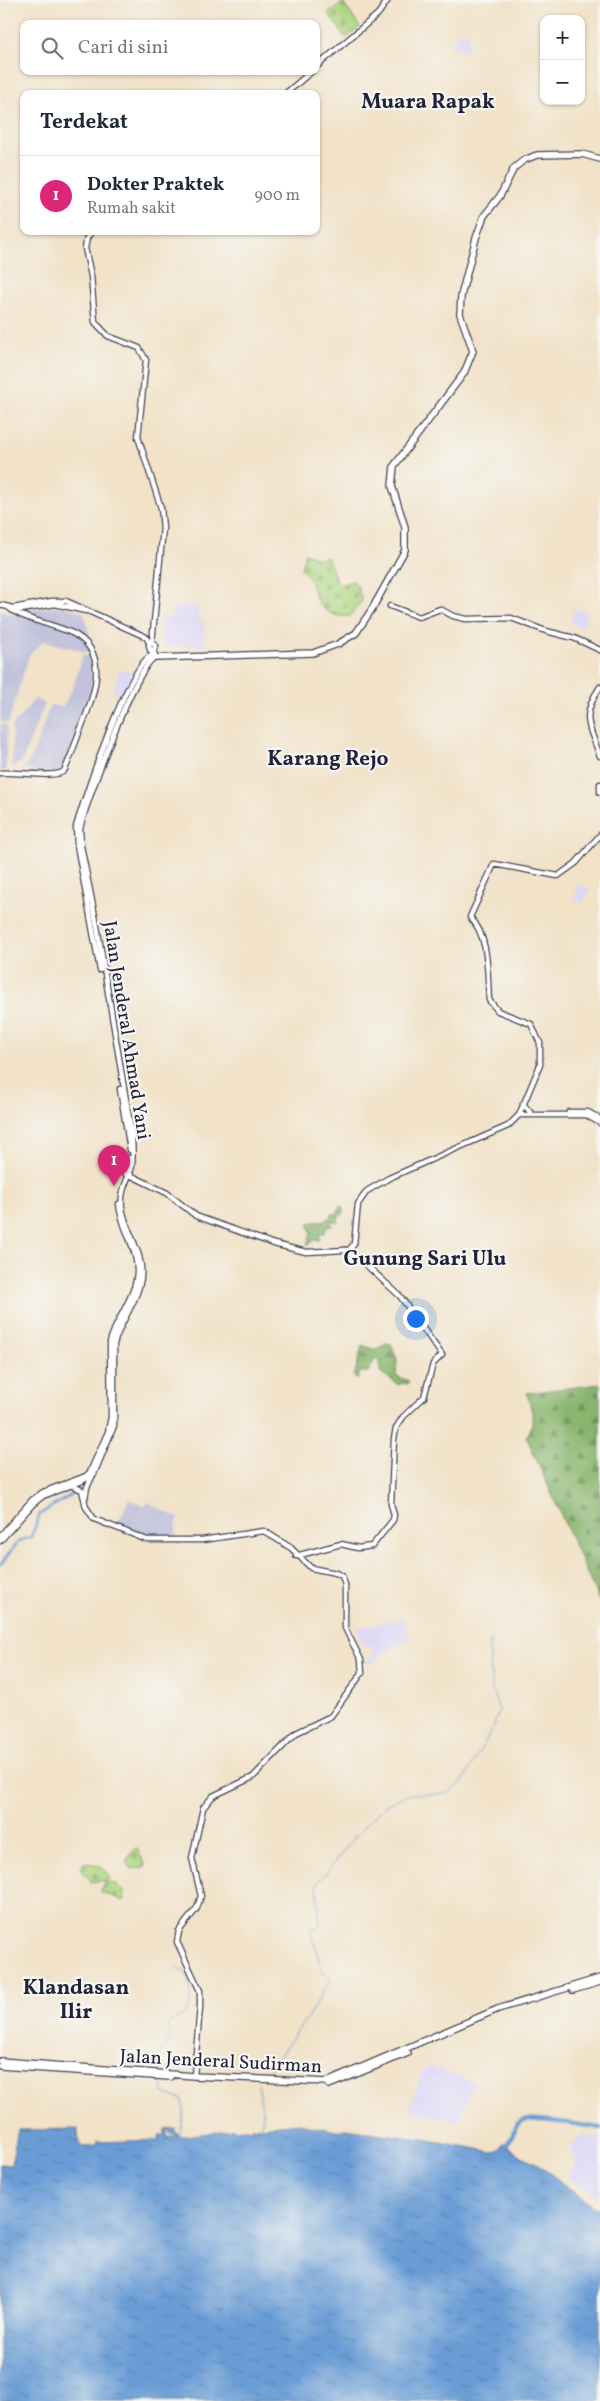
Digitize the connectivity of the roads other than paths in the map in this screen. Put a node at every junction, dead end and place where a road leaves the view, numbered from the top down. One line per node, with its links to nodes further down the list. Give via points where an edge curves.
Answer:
1 (388, 0): 2 (main road, via 372,20)
2 (320, 65)
3 (307, 75): 4 (main road)
4 (288, 90)
5 (600, 159): 7 (highway, via 582,154 537,156 524,160 514,168 504,190 484,216 461,296 460,314 473,351 471,360 418,434 397,455 390,469 390,487)
6 (89, 235): 15 (main road, Jalan Jenderal Ahmad Yani, via 85,248 95,322 108,336 139,348 146,360 138,435 161,508 163,528)
7 (402, 517): 15 (highway, via 400,554 359,625 335,643 309,650 162,653); 15 (highway, via 406,527 405,550 361,626 342,642 313,653)
8 (390, 606): 16 (main road, via 419,617 440,610 466,618 511,618)
9 (0, 607): 11 (main road)
10 (39, 607): 11 (main road); 12 (main road, via 65,605); 13 (main road, via 36,612)
11 (9, 609): 12 (main road, via 55,600); 13 (main road); 14 (main road, via 22,618)
12 (87, 611): 15 (main road, via 146,637)
13 (38, 620): 14 (main road)
14 (52, 626): 20 (main road, via 74,633 88,645 96,662 96,686 88,709 62,773)
15 (153, 649): 17 (main road); 17 (main road, Jalan Jenderal Ahmad Yani); 30 (main road, Jalan Jenderal Ahmad Yani, via 119,721 80,829 132,1136)
16 (600, 650)
17 (145, 658): 34 (main road, Jalan Jenderal Ahmad Yani, via 124,696 76,827 130,1148 119,1198 120,1216 136,1264 136,1277 110,1342 109,1425)
18 (600, 687): 19 (main road, via 587,714)
19 (600, 756)
20 (0, 773)
21 (600, 784): 22 (main road)
22 (600, 792)
23 (600, 835): 24 (main road, via 576,863 558,876 494,864 470,917 485,948 491,1004 498,1011 532,1024 539,1040 542,1057)
24 (523, 1104): 25 (main road); 26 (main road)
25 (520, 1113): 26 (main road); 28 (main road)
26 (530, 1114): 27 (main road, via 586,1112); 28 (main road); 29 (main road, via 586,1115)
27 (600, 1119)
28 (512, 1123): 32 (main road, via 389,1178 367,1192 358,1204 354,1242)
29 (600, 1123)
30 (128, 1174): 31 (main road, Jalan Jenderal Ahmad Yani); 32 (main road, via 167,1193 196,1216 244,1234 297,1251)
31 (126, 1183): 32 (main road, via 135,1180 165,1195 195,1218 273,1246 306,1254); 34 (main road, Jalan Jenderal Ahmad Yani, via 122,1205 139,1257 141,1277 116,1339 114,1426 94,1474)
32 (347, 1251): 38 (main road, via 400,1296 442,1355 433,1364 424,1397 396,1428 389,1503 392,1514 390,1524 376,1544 369,1548 341,1544)
33 (73, 1483): 34 (main road); 34 (main road); 35 (main road, via 43,1496)
34 (84, 1483): 38 (main road, via 88,1510 94,1519 147,1540 202,1540 264,1531)
35 (27, 1508): 36 (main road); 37 (main road)
36 (0, 1536)
37 (0, 1541)
38 (299, 1556): 45 (main road, via 315,1569 336,1573 344,1580 345,1628 361,1660 362,1673 331,1716 296,1733 253,1777 213,1796 203,1806 192,1858 201,1896 197,1908 179,1930 176,1942 200,1991)
39 (600, 1978): 41 (highway, Jalan Jenderal Sudirman)
40 (600, 1982): 41 (highway, Jalan Jenderal Sudirman)
41 (507, 2008): 45 (highway, Jalan Jenderal Sudirman, via 328,2086)
42 (0, 2061): 44 (highway, Jalan Jenderal Sudirman)
43 (0, 2066): 44 (highway, Jalan Jenderal Sudirman)
44 (160, 2075): 45 (highway, Jalan Jenderal Sudirman)
45 (194, 2078)

